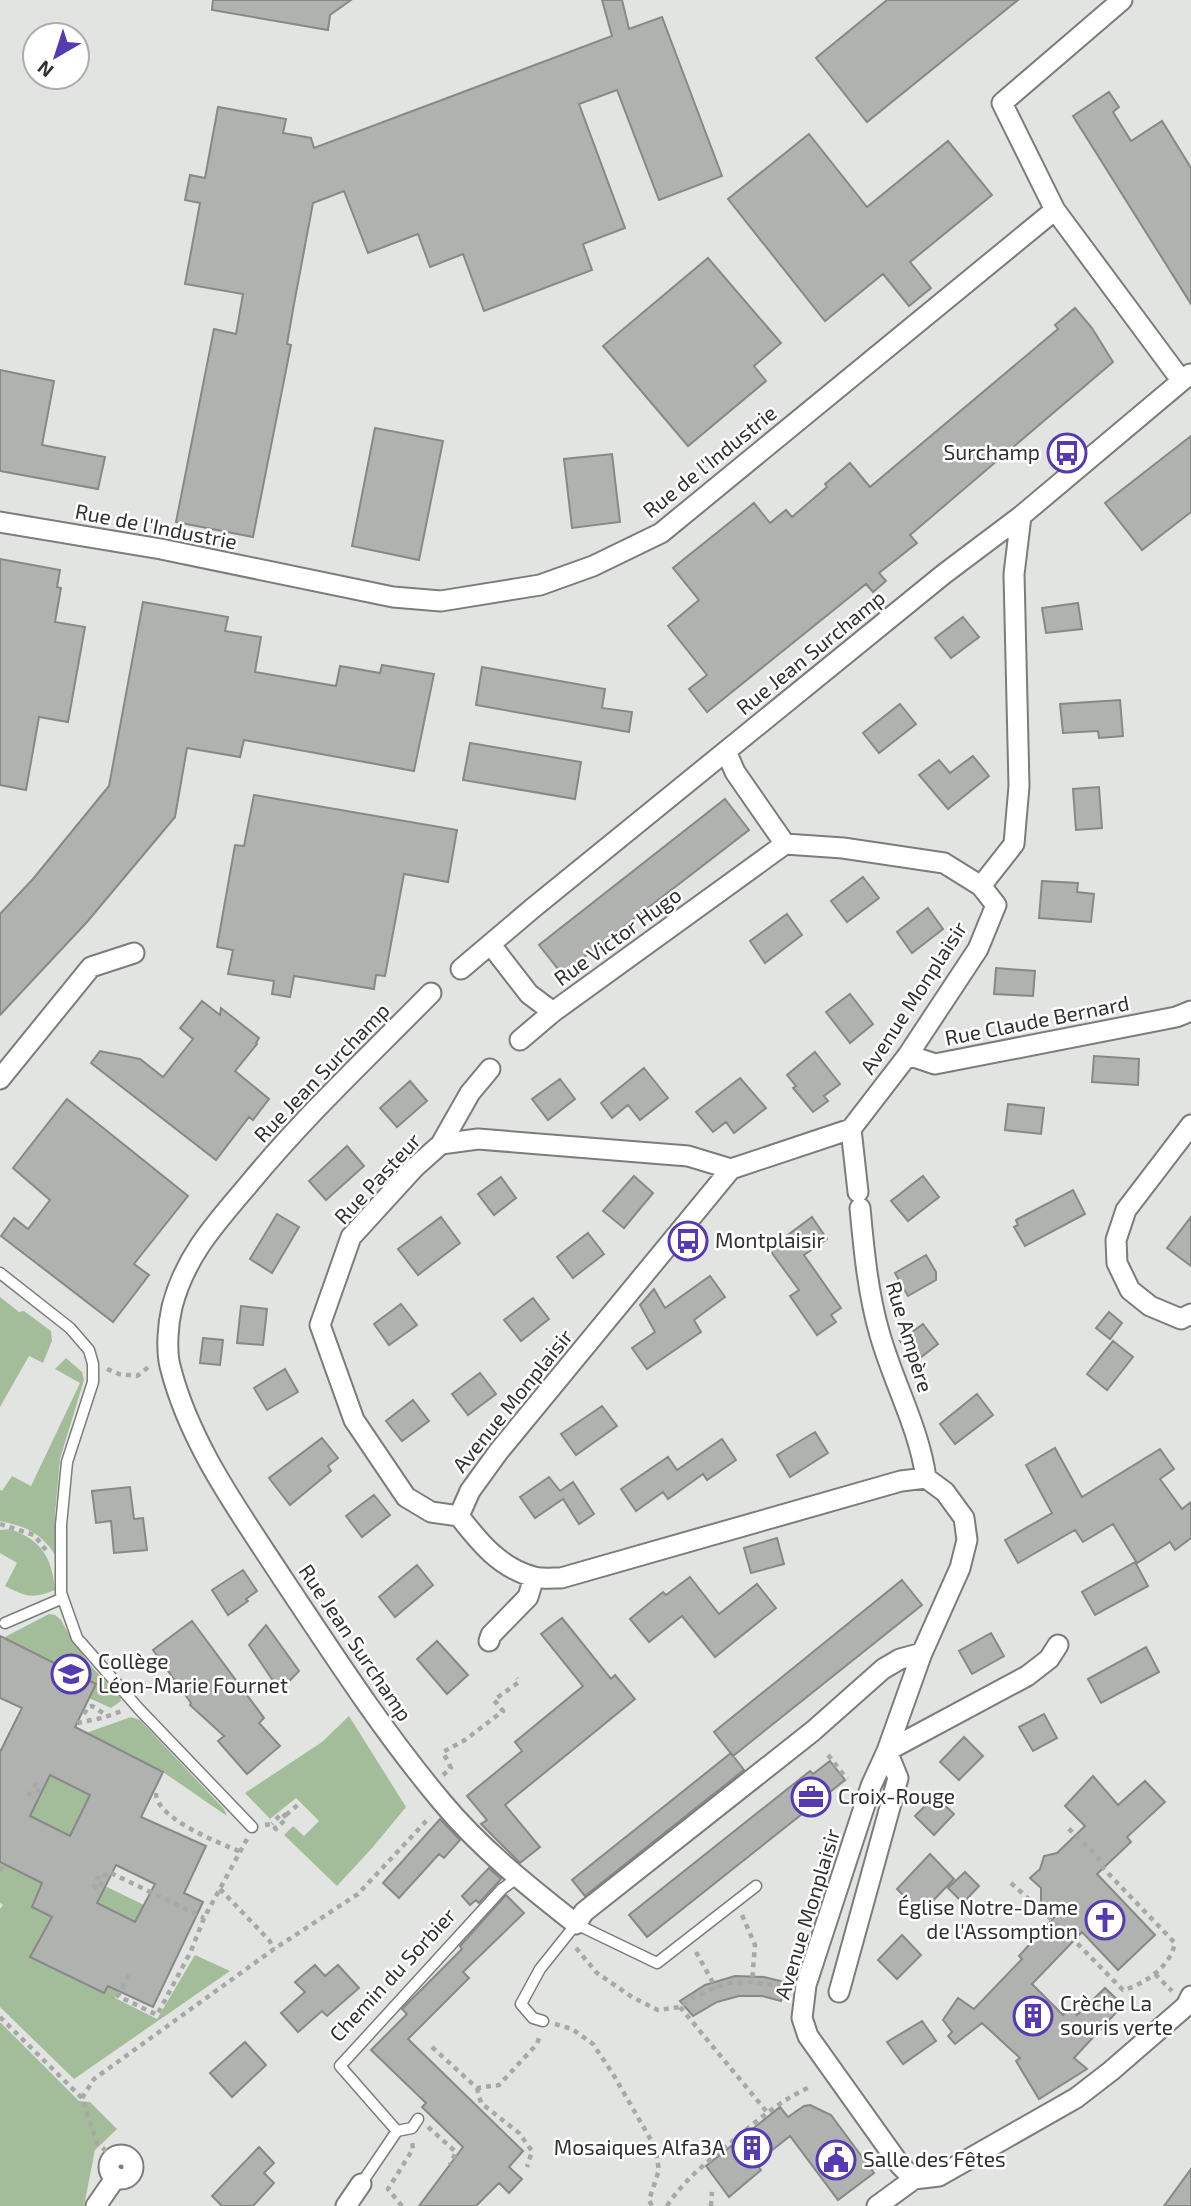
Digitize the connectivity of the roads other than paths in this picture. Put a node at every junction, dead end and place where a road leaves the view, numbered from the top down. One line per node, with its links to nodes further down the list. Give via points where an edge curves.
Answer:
1 (1122, 0): 2 (street, via 1002,103)
2 (1055, 210): 3 (street); 5 (street, Rue de l'Industrie, via 661,533 540,585 441,601 393,597 161,549)
3 (1186, 377): 4 (street, Rue Jean Surchamp)
4 (1021, 516): 6 (street, Rue Jean Surchamp); 8 (street, via 1014,573 1019,786 1014,844)
5 (0, 522)
6 (726, 751): 7 (street, via 735,772); 9 (street, Rue Jean Surchamp)
7 (785, 844): 8 (street, via 944,863); 13 (street, Rue Victor Hugo)
8 (981, 886): 17 (street, Avenue Monplaisir, via 996,905 978,949)
9 (491, 945): 11 (street, Rue Jean Surchamp); 13 (street, Rue Victor Hugo, via 529,994)
10 (134, 953): 19 (street, via 91,967)
11 (461, 969)
12 (431, 993): 36 (street, Rue Jean Surchamp, via 288,1137 202,1239 172,1309 169,1362 181,1403 216,1476 390,1736 443,1804)
13 (553, 1012): 16 (street)
14 (1184, 1014): 15 (street); 17 (street, Rue Claude Bernard, via 934,1063)
15 (1191, 1031)
16 (520, 1040)
17 (908, 1055): 21 (street, Avenue Monplaisir)
18 (490, 1069): 22 (street, Rue Pasteur, via 470,1093)
19 (0, 1079)
20 (1191, 1125): 25 (street, via 1126,1209 1116,1240 1117,1263 1130,1290 1160,1310 1181,1318)
21 (851, 1129): 23 (street); 26 (street, Rue Ampère, via 869,1289 880,1336 922,1451)
22 (441, 1144): 23 (street, Rue Pasteur, via 478,1139 688,1156); 27 (street, Rue Pasteur, via 351,1237 320,1325 354,1420 406,1497 430,1511)
23 (732, 1169): 27 (street, Avenue Monplaisir, via 499,1451 470,1490)
24 (0, 1273): 29 (lane, via 70,1328 89,1350 93,1364 93,1382 67,1462 61,1525)
25 (1191, 1314)
26 (926, 1478): 28 (street, via 895,1482 561,1578); 33 (street, Avenue Monplaisir, via 945,1492 964,1518 967,1539 960,1568)
27 (459, 1516): 28 (street, via 480,1544 502,1562)
28 (534, 1577): 31 (street, via 528,1597)
29 (63, 1598): 30 (lane); 35 (lane, via 77,1638)
30 (5, 1623)
31 (489, 1641)
32 (1058, 1645): 34 (street, via 1049,1659 1027,1676)
33 (922, 1653): 34 (street, Avenue Monplaisir); 38 (street, via 883,1669 813,1731 584,1912)
34 (887, 1751): 39 (street, via 898,1778); 45 (street, Avenue Monplaisir, via 871,1786 806,1985 802,2018 808,2036)
35 (252, 1827)
36 (517, 1878): 38 (street, Rue Jean Surchamp); 43 (lane, Chemin du Sorbier, via 340,2066)
37 (756, 1886): 38 (lane, via 657,1963)
38 (571, 1930): 41 (lane, via 540,1969 521,2004 533,2018)
39 (839, 1992)
40 (1187, 2002): 45 (street, via 1076,2098 940,2176)
41 (543, 2021)
42 (418, 2119): 43 (lane, via 412,2128)
43 (397, 2132): 46 (lane)
44 (115, 2167): 47 (street)
45 (914, 2179): 49 (street)
46 (362, 2184): 48 (street)
47 (96, 2206)
48 (346, 2206)
49 (877, 2206)

